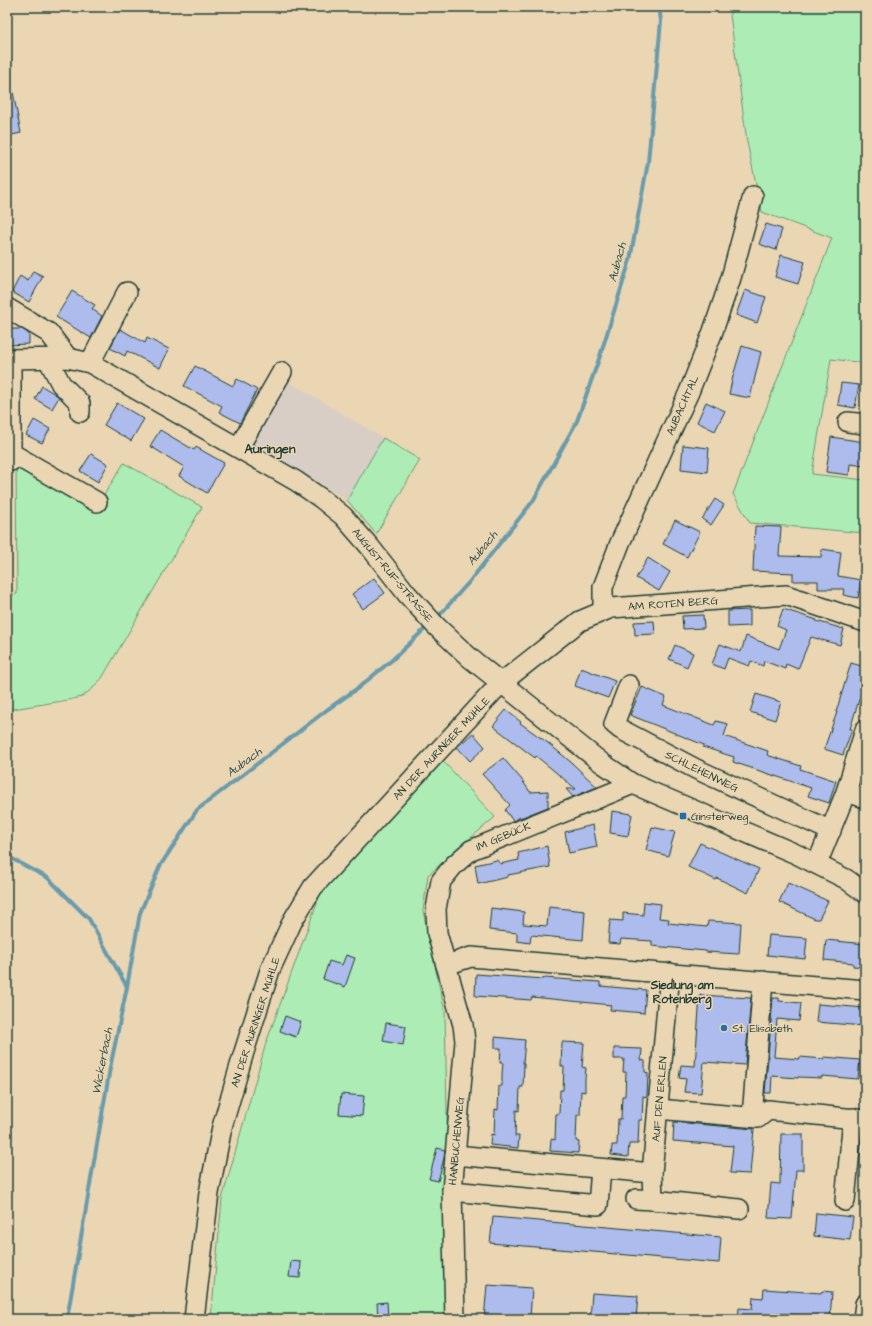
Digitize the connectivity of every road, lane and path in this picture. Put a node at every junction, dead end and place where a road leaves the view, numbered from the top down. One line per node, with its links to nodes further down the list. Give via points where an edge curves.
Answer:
1 (752, 196): 12 (street, AUBACHTAL, via 731,278 712,334 689,392 620,543 603,587)
2 (127, 292): 7 (street)
3 (7, 308): 4 (street, via 49,333)
4 (68, 358): 6 (street, AUGUST-RUF-STRASSE); 7 (street, AUGUST-RUF-STRASSE)
5 (9, 359): 6 (street, AUGUST-RUF-STRASSE); 11 (street, via 11,457)
6 (48, 359): 9 (street, via 61,384 80,403)
7 (90, 363): 10 (street, AUGUST-RUF-STRASSE)
8 (282, 372): 10 (street)
9 (80, 412)
10 (239, 448): 14 (street, AUGUST-RUF-STRASSE, via 296,481 343,516 431,620 470,658)
11 (97, 502)
12 (603, 611): 13 (street, AM ROTEN BERG, via 611,608 786,595); 14 (street, AM ROTEN BERG, via 580,621)
13 (865, 622)
14 (501, 683): 17 (street, AUGUST-RUF-STRASSE, via 602,763); 37 (street, AN DER AURINGER MÜHLE, via 313,887 293,920 270,970 222,1127 208,1193)
15 (629, 685): 20 (street, SCHLEHENWEG, via 614,724 620,729 696,769)
16 (865, 730): 18 (street)
17 (633, 784): 21 (street, AUGUST-RUF-STRASSE); 23 (street, IM GEBÜCK, via 471,850 454,865 441,881 436,909 437,933)
18 (846, 792): 19 (street); 20 (street)
19 (865, 798)
20 (831, 831): 21 (street)
21 (817, 864): 22 (street, AUGUST-RUF-STRASSE, via 846,879)
22 (865, 893)
23 (446, 965): 24 (street, via 471,957); 30 (street, HAINBUCHENWEG, via 465,1041)
24 (670, 973): 25 (street); 27 (street, AUF DEN ERLEN)
25 (763, 981): 26 (street); 28 (street)
26 (865, 990)
27 (658, 1109): 28 (street); 32 (street, AUF DEN ERLEN)
28 (752, 1117): 29 (street, via 758,1118 768,1110)
29 (859, 1119): 34 (street)
30 (455, 1155): 31 (street); 33 (street, HAINBUCHENWEG)
31 (601, 1168): 32 (street); 33 (street, via 598,1205)
32 (652, 1173): 35 (street, AUF DEN ERLEN, via 644,1200)
33 (452, 1192): 38 (street, HAINBUCHENWEG)
34 (845, 1201)
35 (739, 1209)
36 (865, 1304): 39 (street)
37 (194, 1319)
38 (455, 1319)
39 (863, 1319)

